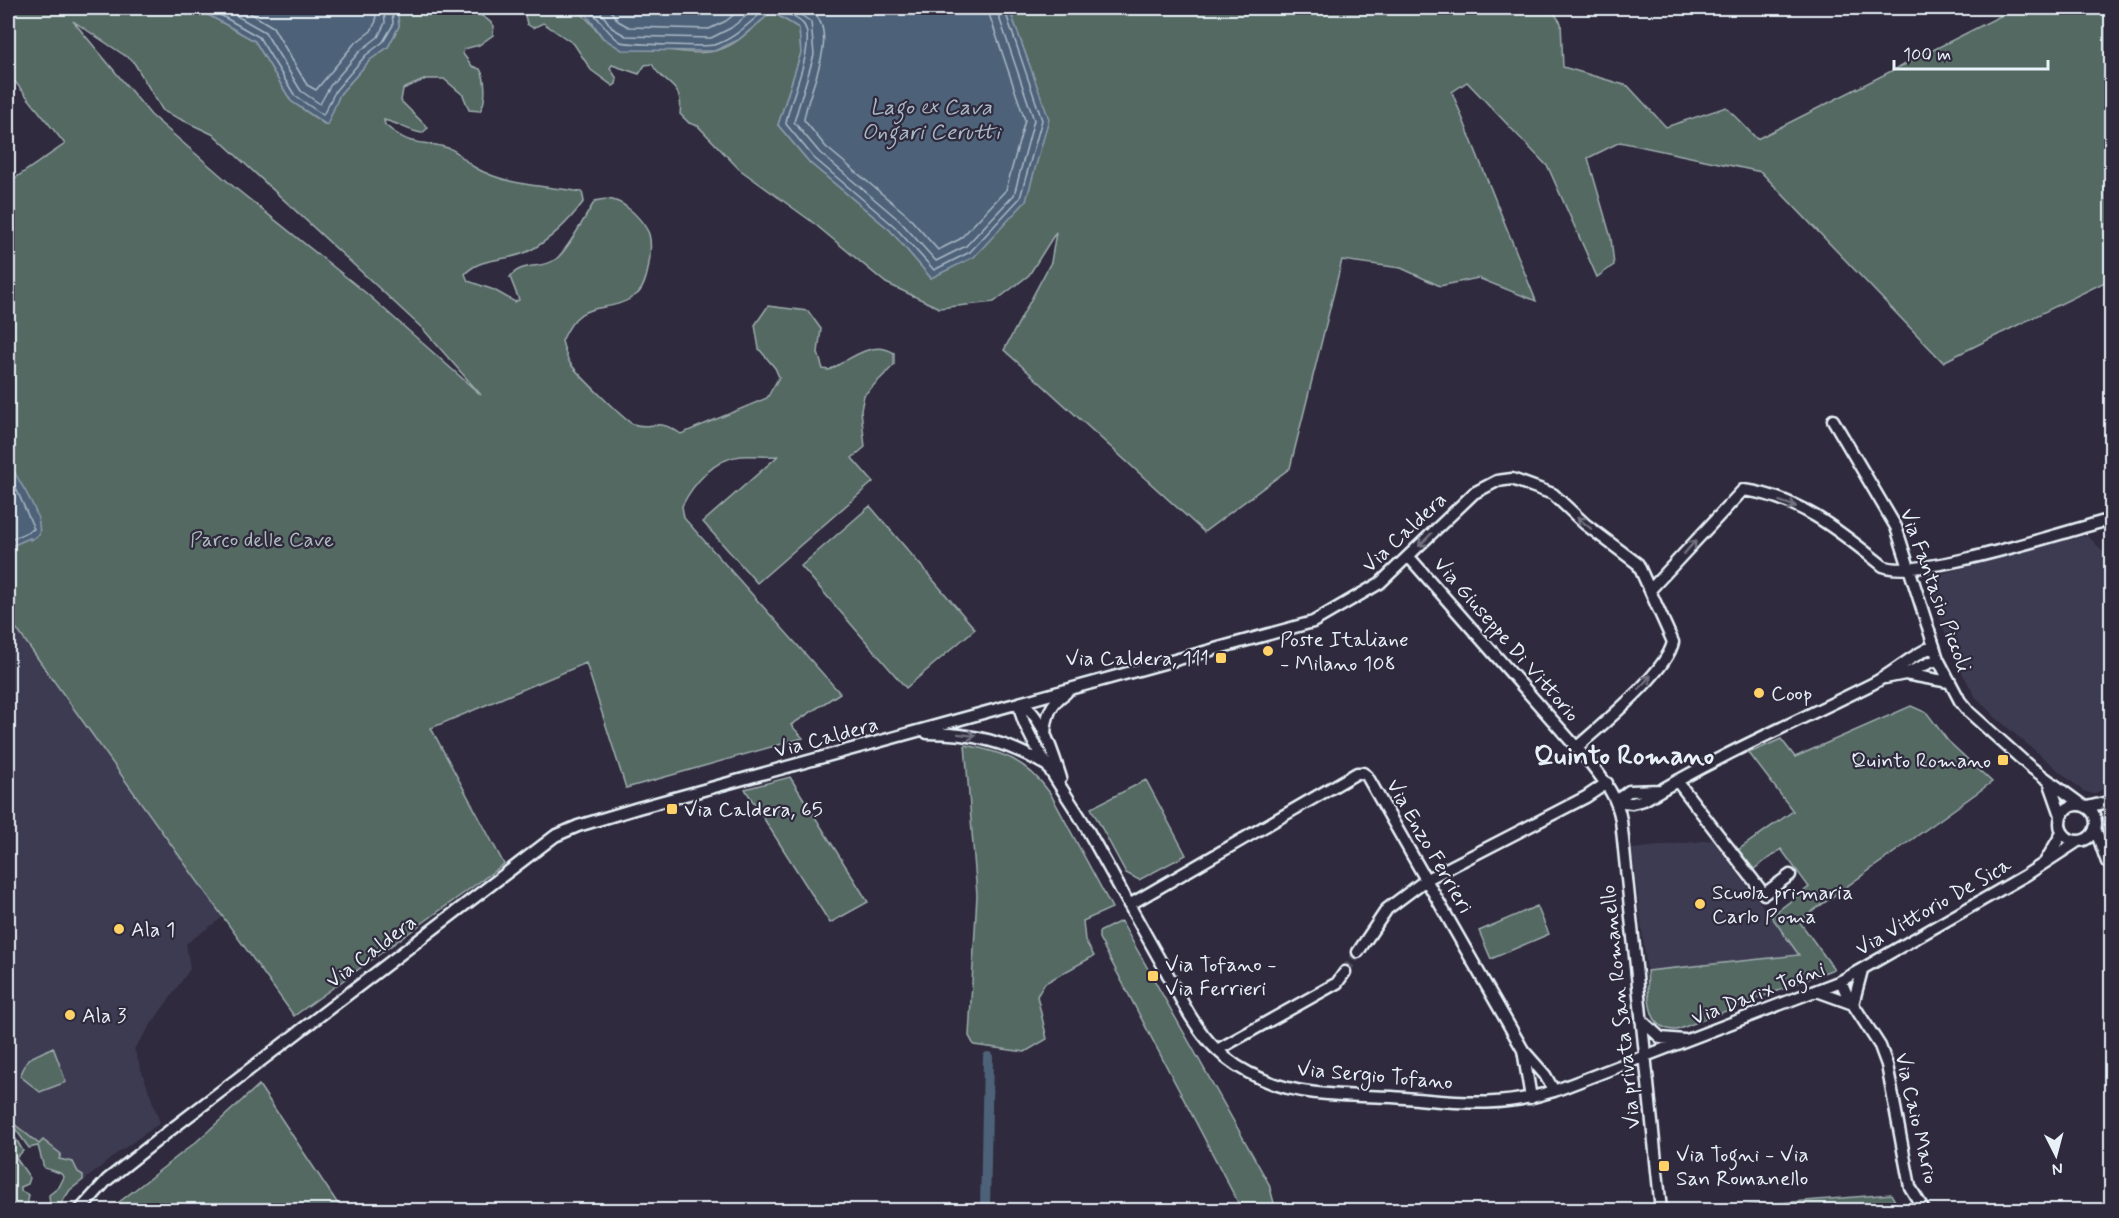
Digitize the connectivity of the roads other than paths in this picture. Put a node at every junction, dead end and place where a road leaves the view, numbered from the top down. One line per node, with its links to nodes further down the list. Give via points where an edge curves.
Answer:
1 (1833, 420): 4 (street, Via Fantasio Piccoli, via 1896,527)
2 (2112, 519): 4 (street)
3 (1409, 557): 5 (street, Via Caldera, one-way to 3, via 1641,568 1631,558 1553,494 1505,479 1474,494); 11 (street, Via Caldera, via 1380,583 1313,622); 15 (street, Via Giuseppe Di Vittorio)
4 (1911, 570): 5 (street, one-way to 4, via 1743,490 1805,509 1835,527 1883,566); 6 (street, Via Fantasio Piccoli)
5 (1650, 590): 15 (street, Via Caldera, one-way to 5, via 1623,706 1671,652 1673,642)
6 (1934, 646): 7 (street, Via Fantasio Piccoli); 9 (street, via 1917,653)
7 (1938, 659): 8 (street); 10 (street, Via Fantasio Piccoli)
8 (1905, 674): 9 (street); 10 (street)
9 (1883, 678): 17 (street)
10 (1949, 682): 18 (street, Via Fantasio Piccoli, via 1969,712)
11 (1073, 689): 12 (street, Via Caldera); 14 (street, via 1052,706)
12 (1020, 704): 13 (street, Via Caldera); 14 (street, Via Sergio Tofano, via 1032,713); 16 (street, Via Sergio Tofano, via 1020,717)
13 (909, 734): 16 (street, Via Sergio Tofano, one-way to 16, via 947,733 984,738 1020,749); 45 (street, Via Caldera, via 610,816 555,836 169,1131 107,1180)
14 (1045, 736): 20 (street, Via Sergio Tofano)
15 (1576, 748): 19 (street, Via Giuseppe Di Vittorio)
16 (1049, 766): 20 (street, Via Sergio Tofano)
17 (1677, 781): 21 (street, via 1661,790 1629,791); 29 (street, via 1764,894)
18 (2049, 782): 23 (street, Via Fantasio Piccoli); 24 (street, Via Fantasio Piccoli)
19 (1607, 783): 21 (street, Via privata San Romanello); 30 (street)
20 (1068, 796): 31 (street, Via Sergio Tofano)
21 (1616, 801): 38 (street, Via privata San Romanello)
22 (2112, 802): 23 (street, Via Vittorio De Sica); 25 (street, Via Vittorio De Sica)
23 (2084, 806): 24 (street, Via Vittorio De Sica, via 2069,806); 25 (street)
24 (2061, 815): 26 (street)
25 (2096, 825): 27 (street, Via Vittorio De Sica); 27 (street, via 2105,858)
26 (2062, 833): 27 (street); 28 (street, Via Vittorio De Sica)
27 (2081, 841): 28 (street, Via Vittorio De Sica)
28 (2043, 865): 33 (street, Via Vittorio De Sica)
29 (1790, 874)
30 (1427, 879): 31 (street, Via Enzo Ferrieri, via 1363,773); 32 (street, via 1387,909); 41 (street, Via Enzo Ferrieri)
31 (1129, 905): 40 (street, Via Sergio Tofano, via 1181,998)
32 (1358, 952)
33 (1862, 970): 35 (street, Via Vittorio De Sica); 37 (street)
34 (1345, 972): 40 (street, via 1337,983)
35 (1841, 981): 36 (street, Via Darix Togni); 37 (street, Via Caio Mario)
36 (1817, 991): 37 (street); 39 (street, Via Darix Togni)
37 (1853, 1004): 47 (street, Via Caio Mario, via 1880,1046 1887,1065 1910,1186)
38 (1640, 1020): 39 (street, Via Darix Togni, via 1661,1038); 42 (street, Via privata San Romanello)
39 (1688, 1040): 42 (street, Via Darix Togni)
40 (1217, 1050): 44 (street, Via Sergio Tofano, via 1242,1070 1291,1088 1486,1104)
41 (1523, 1050): 43 (street, Via Enzo Ferrieri); 44 (street, Via Enzo Ferrieri)
42 (1646, 1056): 43 (street, Via Sergio Tofano); 46 (street, Via privata San Romanello)
43 (1554, 1091): 44 (street, Via Sergio Tofano)
44 (1531, 1098)
45 (80, 1210)
46 (1661, 1210)
47 (1924, 1210)

